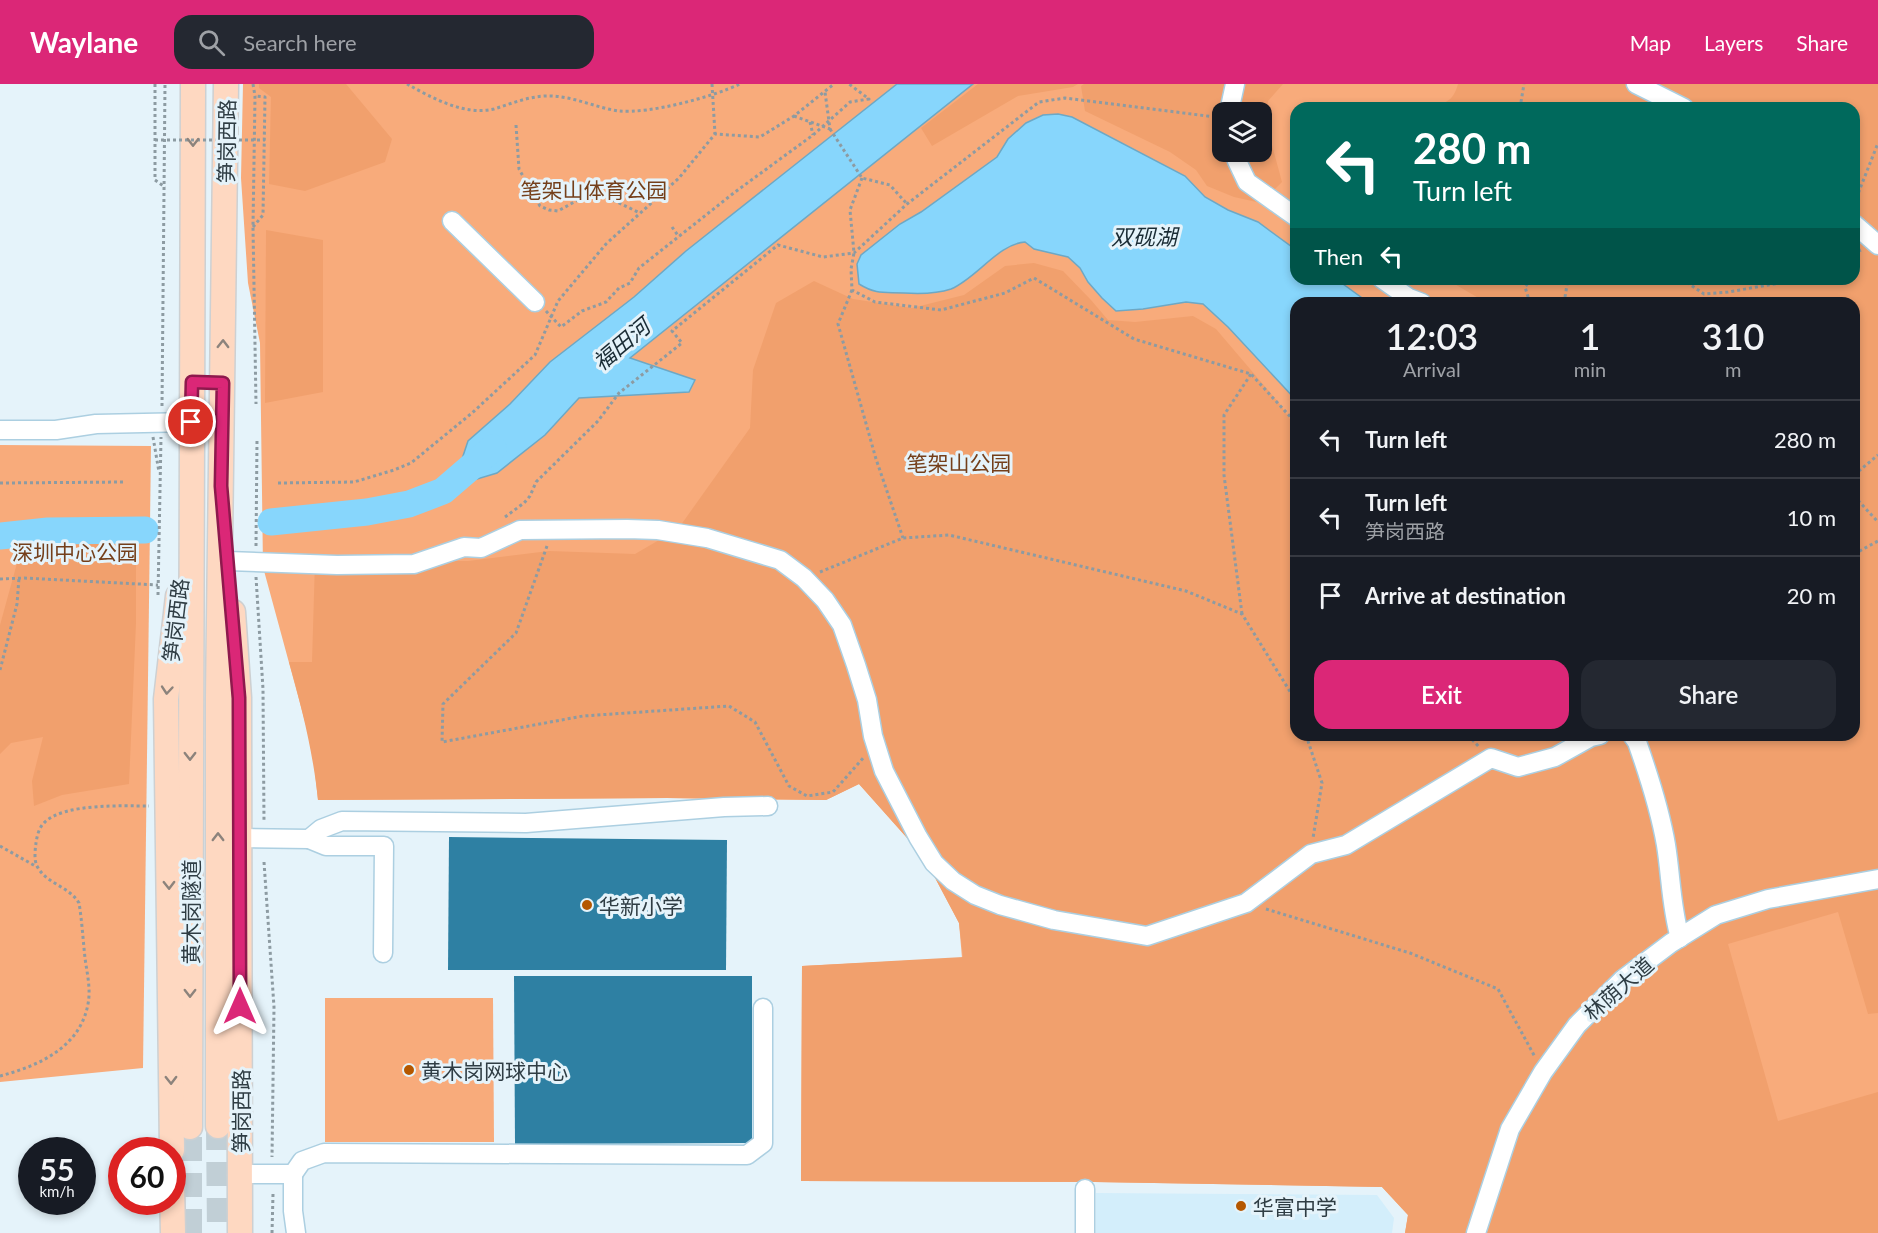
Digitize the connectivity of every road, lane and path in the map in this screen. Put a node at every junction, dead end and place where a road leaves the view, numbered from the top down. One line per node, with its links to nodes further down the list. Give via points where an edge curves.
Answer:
1 (155, 84): 28 (path)
2 (165, 84): 32 (path)
3 (193, 84): 52 (main road, 笋岗西路, one-way to 52)
4 (226, 84): 53 (main road, 笋岗西路, one-way to 4)
5 (253, 84): 16 (path)
6 (407, 84): 15 (path, via 447,103 478,111 551,96 637,111)
7 (712, 84): 15 (path)
8 (740, 84): 15 (path)
9 (834, 84): 14 (path)
10 (849, 84): 26 (path, via 869,99 850,102)
11 (1235, 84): 17 (street)
12 (1524, 84): 18 (path)
13 (1636, 84): 19 (street)
14 (825, 92): 20 (path); 24 (path, bridge)
15 (713, 95): 25 (path)
16 (255, 96): 27 (path, via 265,97); 38 (path)
17 (1231, 102)
18 (1521, 102)
19 (1672, 102)
20 (794, 116): 22 (path, bridge); 25 (path, via 760,137)
21 (1212, 117): 34 (path, via 1065,98 1039,102)
22 (810, 122): 24 (path, bridge); 26 (path)
23 (516, 125): 35 (path, via 519,169 540,206 558,211 594,191)
24 (830, 129): 31 (path)
25 (715, 134): 35 (path, via 679,178)
26 (813, 135): 41 (path)
27 (264, 140): 28 (path, bridge); 38 (path, via 263,215)
28 (154, 141): 32 (path, via 155,180)
29 (1878, 143): 33 (path)
30 (1237, 162): 36 (street, via 1247,182)
31 (862, 178): 34 (path, via 890,185); 43 (path, via 850,210)
32 (165, 187): 57 (path)
33 (1860, 189)
34 (907, 204): 43 (path)
35 (640, 213): 65 (path, via 606,244 558,300 535,355 411,463 354,482)
36 (1290, 213)
37 (452, 221): 49 (street)
38 (253, 227): 54 (path)
39 (672, 227): 41 (path)
40 (1860, 229): 42 (street)
41 (679, 237): 50 (path, via 639,268 630,283 606,302 582,311)
42 (1878, 245)
43 (854, 254): 47 (path); 69 (path, via 823,257 778,245 672,331 682,343 619,393 598,421 536,482 524,503)
44 (1391, 285): 48 (street)
45 (1691, 285): 46 (path, via 1704,294)
46 (1768, 285)
47 (852, 290): 51 (path, via 875,302 941,310 1005,293 1034,278 1134,339); 72 (path, via 838,324)
48 (1408, 297)
49 (535, 302)
50 (561, 327)
51 (1251, 374): 55 (path); 81 (path, via 1224,415 1224,475)
52 (192, 382): 53 (main road); 56 (main road, 笋岗西路)
53 (223, 383): 67 (main road, 笋岗西路)
54 (256, 404)
55 (1290, 416)
56 (191, 422): 57 (street); 66 (main road, 笋岗西路)
57 (157, 423): 58 (street); 62 (path); 62 (path)
58 (0, 430)
59 (256, 440): 74 (path)
60 (1878, 455): 61 (path)
61 (1860, 470)
62 (160, 479): 78 (path, via 158,585)
63 (125, 482): 64 (path)
64 (0, 483)
65 (278, 483)
66 (191, 486): 84 (main road, 笋岗西路); 108 (main road, 笋岗西路, one-way to 108, via 166,699)
67 (221, 486): 76 (main road, 笋岗西路); 85 (main road, 笋岗西路)
68 (1860, 502): 70 (path)
69 (505, 517)
70 (1878, 522)
71 (553, 530): 76 (street, via 520,530 481,548 464,547 414,564); 79 (street, via 658,530 707,538 780,560); 89 (path, via 516,633 443,704 442,742 583,716 729,706 755,722 789,786 807,796 833,792)
72 (903, 538): 79 (path); 81 (path, via 949,536 1186,591)
73 (1878, 541): 75 (path)
74 (256, 550)
75 (1860, 551)
76 (228, 561): 93 (main road, 笋岗西路, via 239,698)
77 (256, 575): 92 (path, via 263,689)
78 (20, 578): 80 (path); 82 (path)
79 (804, 578): 89 (street, via 842,625 864,691)
80 (0, 579)
81 (1242, 614): 83 (path)
82 (0, 670)
83 (1290, 690)
84 (190, 698): 106 (main road, 黄木岗隧道, one-way to 106)
85 (218, 698): 107 (main road, 黄木岗隧道, one-way to 85)
86 (1308, 741): 96 (path, via 1322,783)
87 (1584, 741): 96 (street, via 1555,757 1518,767 1491,758 1346,845)
88 (1636, 741): 101 (street, via 1660,814)
89 (876, 744): 100 (street, via 884,771 934,863 975,896 1054,920 1147,936)
90 (151, 806): 98 (path, via 87,807 59,814 39,831 35,862)
91 (768, 806): 94 (street, via 526,823 342,821 321,829)
92 (264, 822)
93 (239, 838): 94 (street); 110 (main road, 笋岗西路)
94 (309, 839): 102 (street, via 326,846 384,846)
95 (0, 846): 98 (path)
96 (1311, 854): 100 (street)
97 (264, 862): 109 (path, via 274,1007)
98 (38, 868): 105 (path, via 78,903 88,1004 76,1034 58,1050 44,1061)
99 (1878, 879): 101 (street, 林荫大道, via 1768,899 1716,915)
100 (1246, 903): 104 (path, via 1410,953 1498,989)
101 (1680, 938): 104 (street, 林荫大道, via 1622,981 1577,1024)
102 (383, 953)
103 (763, 1008): 111 (street, via 763,1143 747,1155 324,1153 302,1161)
104 (1543, 1072): 120 (street, 林荫大道, via 1510,1129)
105 (0, 1076)
106 (190, 1126)
107 (218, 1126)
108 (172, 1137)
109 (272, 1157)
110 (240, 1174): 111 (street); 116 (main road, 笋岗西路)
111 (293, 1174): 118 (street)
112 (1085, 1189): 119 (street)
113 (273, 1194): 117 (path)
114 (173, 1215): 115 (main road)
115 (173, 1233)
116 (240, 1233)
117 (272, 1233)
118 (296, 1233)
119 (1085, 1233)
120 (1476, 1233)

